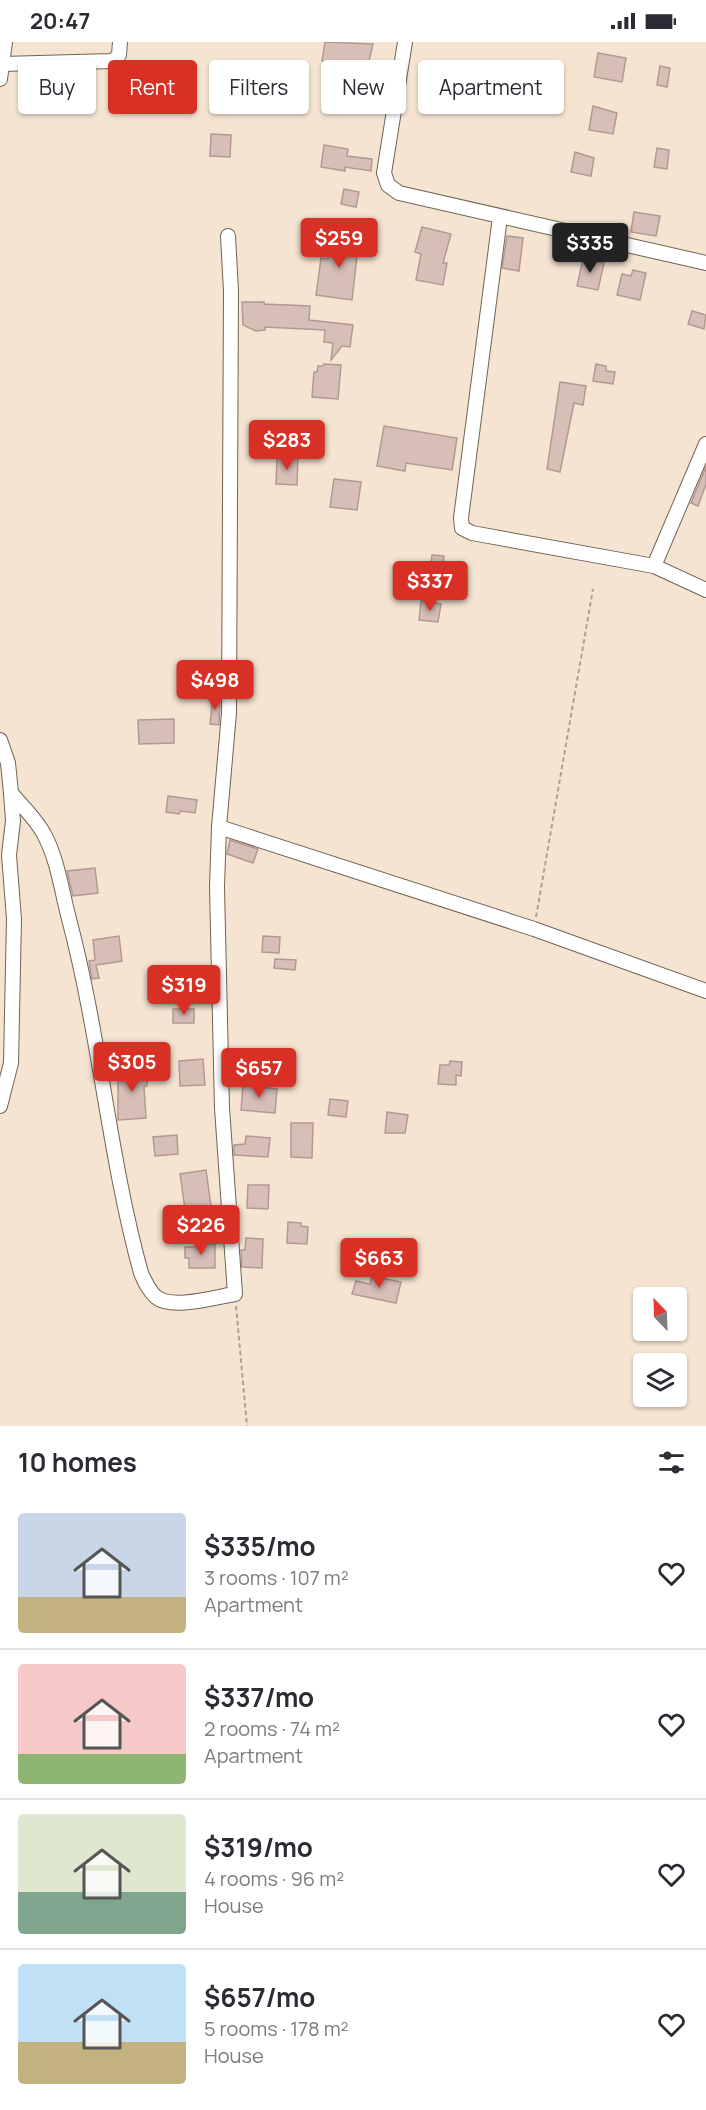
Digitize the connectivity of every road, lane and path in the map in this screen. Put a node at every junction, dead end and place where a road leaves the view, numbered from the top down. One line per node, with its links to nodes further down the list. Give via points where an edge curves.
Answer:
1 (5, 42): 4 (street)
2 (120, 42): 4 (street, via 119,55 113,61)
3 (405, 42): 6 (street, via 384,173 388,185 399,193)
4 (2, 64): 5 (street)
5 (0, 79)
6 (500, 218): 8 (street); 10 (street, via 462,528)
7 (228, 236): 15 (street, via 229,713)
8 (706, 263)
9 (706, 444): 10 (street)
10 (654, 566): 12 (street)
11 (592, 589): 17 (path)
12 (706, 590)
13 (0, 740): 14 (street, via 8,763)
14 (11, 793): 16 (street, via 13,821); 20 (street, via 46,838 62,891 80,961 115,1165 141,1273 153,1294 170,1304)
15 (219, 827): 17 (street); 20 (street, via 222,1108)
16 (4, 851): 19 (street, via 14,919 11,1063)
17 (534, 929): 18 (street)
18 (706, 991)
19 (0, 1106)
20 (235, 1294): 21 (path)
21 (247, 1426)

